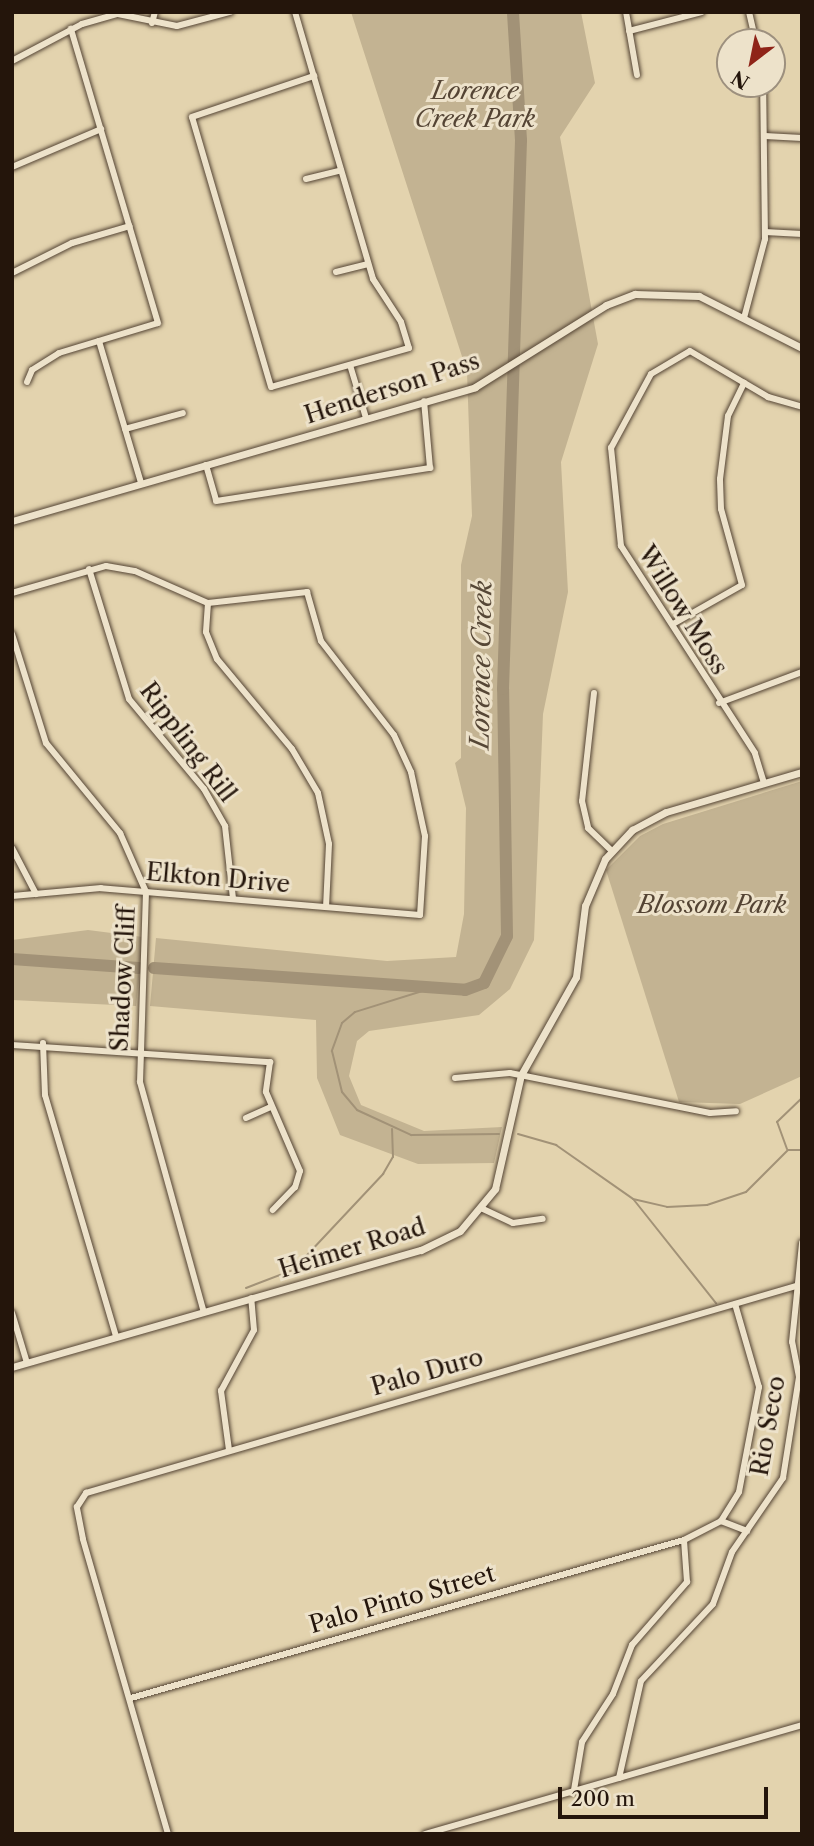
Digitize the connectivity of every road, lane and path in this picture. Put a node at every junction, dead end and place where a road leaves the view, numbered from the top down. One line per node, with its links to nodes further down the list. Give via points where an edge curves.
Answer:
1 (155, 12): 6 (street)
2 (230, 12): 6 (street, via 177,26)
3 (295, 12): 11 (street)
4 (626, 12): 8 (street)
5 (702, 12): 8 (street)
6 (152, 23): 7 (street, via 118,14)
7 (71, 29): 9 (street); 13 (street)
8 (629, 31): 10 (street)
9 (12, 61)
10 (637, 75)
11 (314, 76): 17 (street); 28 (street, via 192,117 271,387)
12 (764, 98): 14 (street)
13 (102, 128): 16 (street); 19 (street)
14 (765, 136): 15 (street); 20 (street)
15 (802, 138)
16 (12, 167)
17 (341, 170): 18 (street); 22 (street)
18 (306, 179)
19 (130, 226): 24 (street, via 72,243); 26 (street, via 158,324)
20 (765, 232): 21 (street); 25 (street)
21 (802, 234)
22 (368, 264): 23 (street); 28 (street, via 409,348)
23 (336, 272)
24 (12, 273)
25 (744, 318): 27 (street, Henderson Pass); 31 (street, Henderson Pass, via 699,296 658,291 620,298 481,384)
26 (99, 341): 29 (street, via 59,353 32,370); 35 (street)
27 (802, 348)
28 (350, 365): 34 (street)
29 (27, 382)
30 (744, 383): 32 (street); 42 (street, via 728,416 720,479 723,517 742,585); 42 (street, Willow Moss, via 690,351 644,383 611,457 621,545)
31 (424, 401): 34 (street, Henderson Pass); 36 (street, via 430,468 216,501)
32 (802, 407)
33 (183, 413): 35 (street)
34 (366, 418): 36 (street, Henderson Pass)
35 (125, 429): 37 (street)
36 (206, 465): 37 (street, Henderson Pass)
37 (141, 484): 38 (street, Henderson Pass)
38 (12, 521)
39 (89, 569): 40 (street); 41 (street, via 128,569); 54 (street, Rippling Rill, via 129,699 204,789 225,826)
40 (12, 593)
41 (208, 603): 55 (street, via 206,632 217,659 292,749 318,793 330,844); 55 (street, Elkton Drive, via 307,592 315,631 383,720 411,772 425,836 420,915)
42 (673, 624): 46 (street, Willow Moss)
43 (12, 634): 51 (street, Shadow Cliff, via 46,743 120,833)
44 (802, 672): 46 (street)
45 (594, 693): 50 (street, via 582,801 588,828)
46 (719, 703): 48 (street, Willow Moss, via 755,754)
47 (802, 772): 48 (street, Heimer Road)
48 (764, 783): 50 (street, Heimer Road, via 666,812)
49 (12, 848): 52 (street)
50 (612, 851): 59 (street, Heimer Road, via 585,906 571,989)
51 (146, 892): 52 (street, Elkton Drive); 54 (street, Elkton Drive); 58 (street, Shadow Cliff)
52 (36, 894): 53 (street, Elkton Drive)
53 (12, 896)
54 (233, 899): 55 (street, Elkton Drive)
55 (326, 907)
56 (43, 1043): 57 (street); 58 (street); 73 (street, via 45,1095)
57 (12, 1045)
58 (140, 1051): 61 (street, via 270,1062); 71 (street, Shadow Cliff, via 141,1088)
59 (521, 1075): 60 (street); 62 (street, via 710,1113); 64 (street, Heimer Road, via 500,1178)
60 (455, 1079)
61 (271, 1107): 63 (street); 65 (street, via 300,1171 295,1187)
62 (736, 1111)
63 (246, 1118)
64 (483, 1209): 66 (street, via 513,1223); 69 (street, Heimer Road, via 438,1244)
65 (273, 1210)
66 (542, 1219)
67 (802, 1244): 68 (street, Rio Seco)
68 (796, 1286): 70 (street, Palo Duro); 78 (street, Rio Seco, via 792,1342 799,1377 783,1478)
69 (251, 1298): 71 (street, Heimer Road); 76 (street, via 254,1330 221,1391)
70 (735, 1304): 76 (street, Palo Duro); 77 (street, Rio Seco, via 759,1387 739,1492)
71 (204, 1312): 73 (street, Heimer Road)
72 (12, 1313): 74 (street)
73 (116, 1337): 74 (street, Heimer Road)
74 (27, 1363): 75 (street, Heimer Road)
75 (12, 1367)
76 (229, 1450): 80 (street, Palo Duro, via 109,1482 86,1493 77,1507)
77 (721, 1521): 78 (street); 79 (street)
78 (747, 1531): 82 (street, Rio Seco, via 732,1552 713,1604 641,1681)
79 (684, 1540): 80 (street, Palo Pinto Street); 83 (street, via 687,1582 632,1645 613,1694 582,1742)
80 (131, 1698): 84 (street)
81 (802, 1725): 82 (street)
82 (619, 1778): 83 (street)
83 (574, 1790): 85 (street)
84 (167, 1834)
85 (425, 1834)

